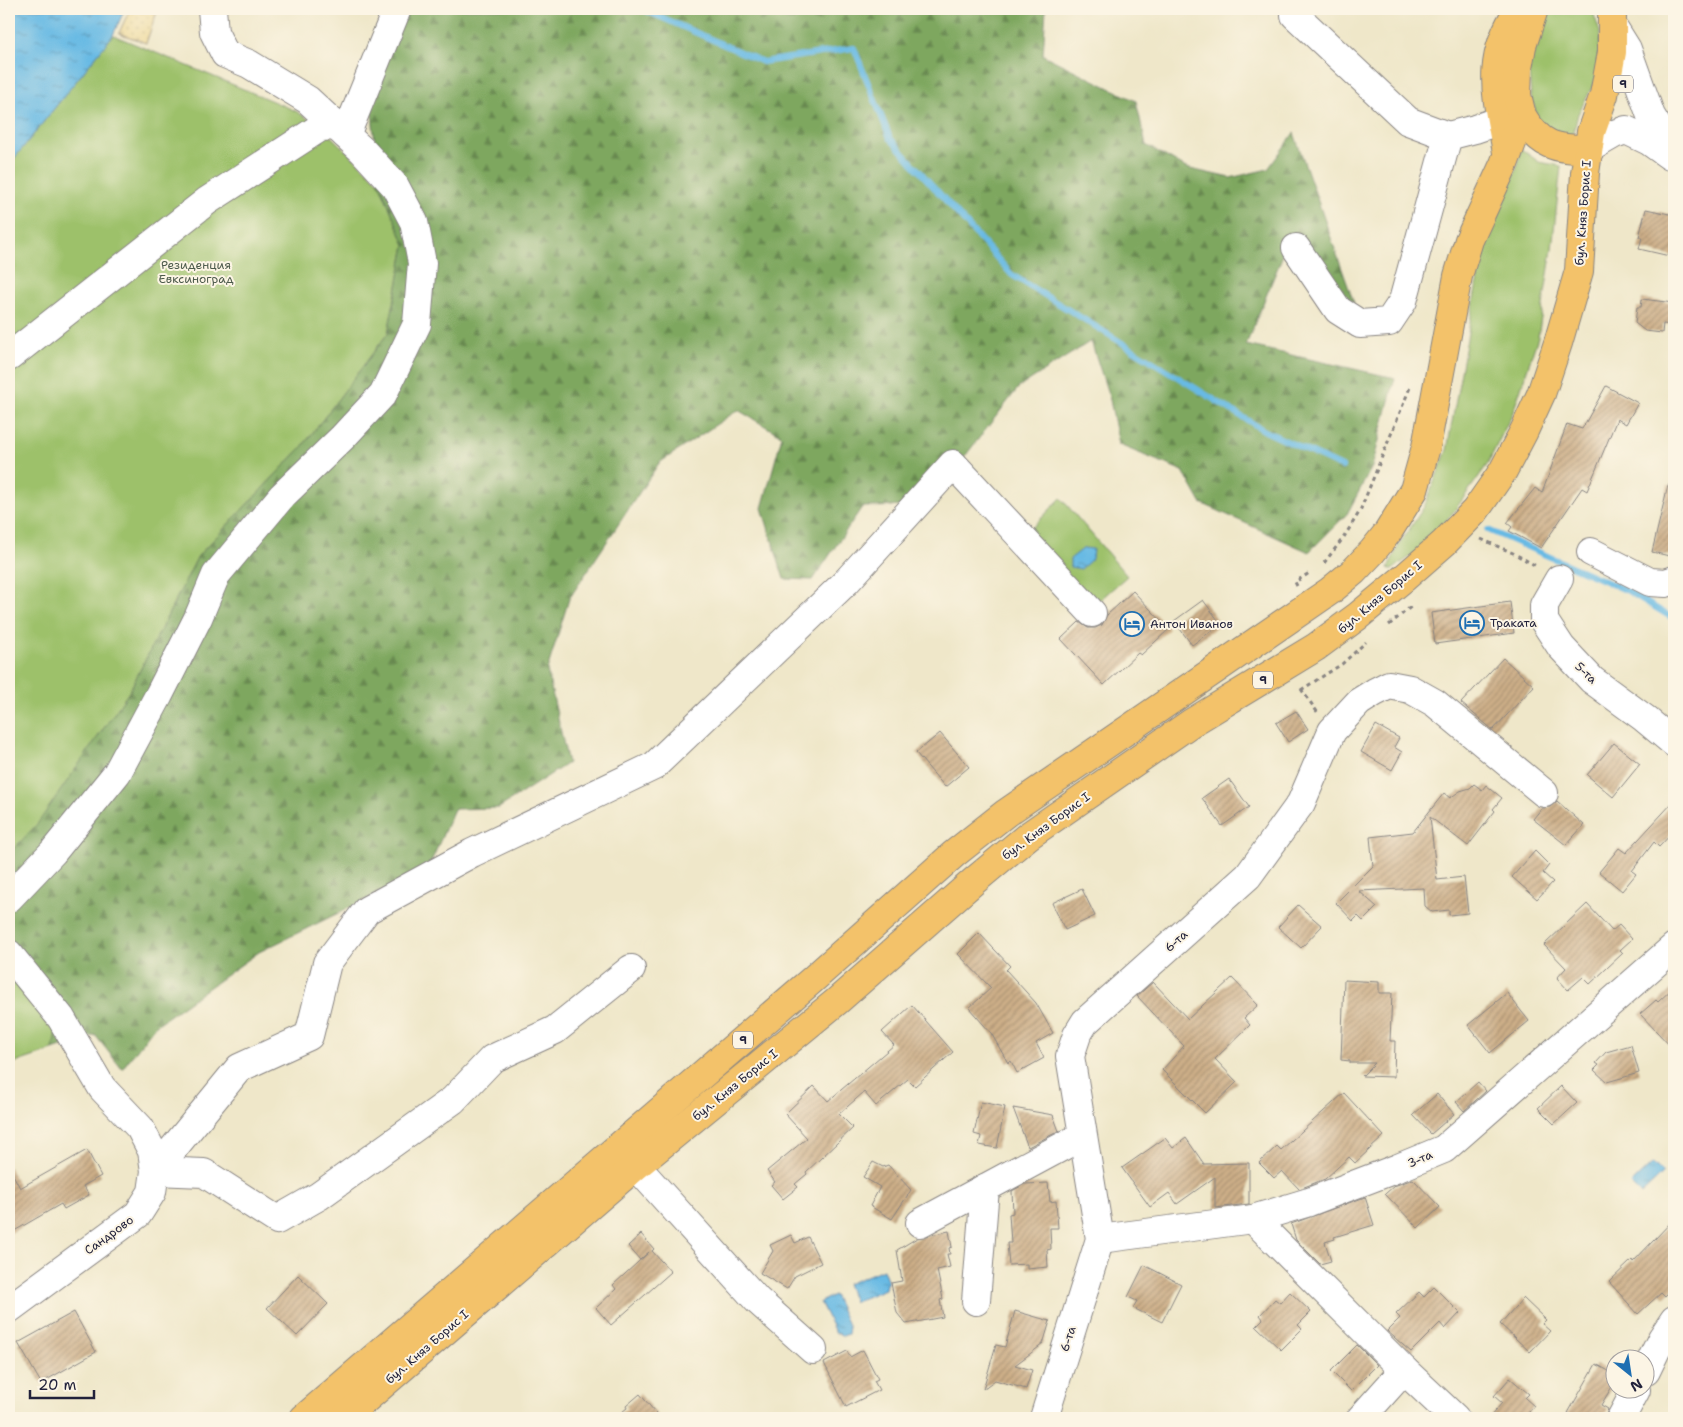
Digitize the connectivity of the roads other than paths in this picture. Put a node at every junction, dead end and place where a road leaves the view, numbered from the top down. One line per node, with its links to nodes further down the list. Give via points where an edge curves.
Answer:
1 (212, 9): 9 (street, via 214,32 225,54 249,64 308,100)
2 (397, 9): 9 (street)
3 (1518, 9): 8 (highway, 9, via 1506,30 1496,63 1495,86)
4 (1534, 9): 8 (highway, 9, via 1522,46)
5 (1614, 13): 7 (highway, 9); 11 (highway, 9, via 1612,52 1604,95)
6 (1296, 15): 10 (street, via 1408,121)
7 (1627, 49): 11 (highway, 9, via 1620,100); 12 (street, via 1651,116)
8 (1511, 118): 10 (street); 11 (highway, 9, via 1558,148); 40 (highway, бул. Княз Борис I / 9, via 1504,164 1470,240 1458,276 1426,447 1414,490 1372,552 1330,591 1006,813 954,854)
9 (341, 131): 15 (street, via 321,127 207,201); 22 (street, via 395,186 414,222 422,263 417,324 383,394 343,438 282,496 216,575 160,695 117,772 53,852)
10 (1448, 136): 14 (street, via 1403,302 1389,322 1360,324 1338,310)
11 (1588, 149): 13 (street, via 1626,130); 27 (highway, бул. Княз Борис I / 9, via 1579,271 1558,343 1541,394 1524,431 1503,471 1475,511 1444,543 1316,647 1191,724 1028,836 836,1002)
12 (1674, 153)
13 (1674, 159)
14 (1296, 248)
15 (9, 358)
16 (1591, 552): 18 (street, via 1650,582)
17 (1559, 579): 20 (street, 5-та, via 1544,605 1544,621 1561,647 1592,680)
18 (1674, 580)
19 (1092, 613): 28 (street, via 953,464 846,582 654,766 472,853 367,910 326,963 309,1036 240,1068)
20 (1674, 743)
21 (1544, 794): 26 (street, 6-та, via 1435,702 1410,689 1389,685 1359,702 1332,731 1302,803 1248,876 1085,1022 1070,1056)
22 (9, 898)
23 (1674, 947): 30 (street, 3-та, via 1444,1149 1309,1202)
24 (9, 954): 28 (street, Сандрово, via 61,1018 102,1088 140,1128 152,1151)
25 (631, 969): 28 (street, via 555,1030 492,1060 453,1100 319,1196 277,1220 204,1173)
26 (1082, 1136): 29 (street); 32 (street, 6-та)
27 (636, 1166): 36 (street, via 757,1300); 41 (highway, бул. Княз Борис I / 9)
28 (155, 1171): 34 (street, Сандрово, via 152,1192 138,1214)
29 (986, 1188): 31 (street); 33 (street)
30 (1253, 1219): 32 (street, 3-та); 38 (street)
31 (920, 1223)
32 (1100, 1240): 42 (street, 6-та)
33 (976, 1300)
34 (9, 1309)
35 (1674, 1320): 37 (street)
36 (813, 1350)
37 (1656, 1350)
38 (1404, 1370): 43 (street); 44 (street)
39 (1631, 1400): 45 (street)
40 (304, 1418)
41 (344, 1418)
42 (1044, 1418)
43 (1361, 1418)
44 (1455, 1418)
45 (1621, 1418)

